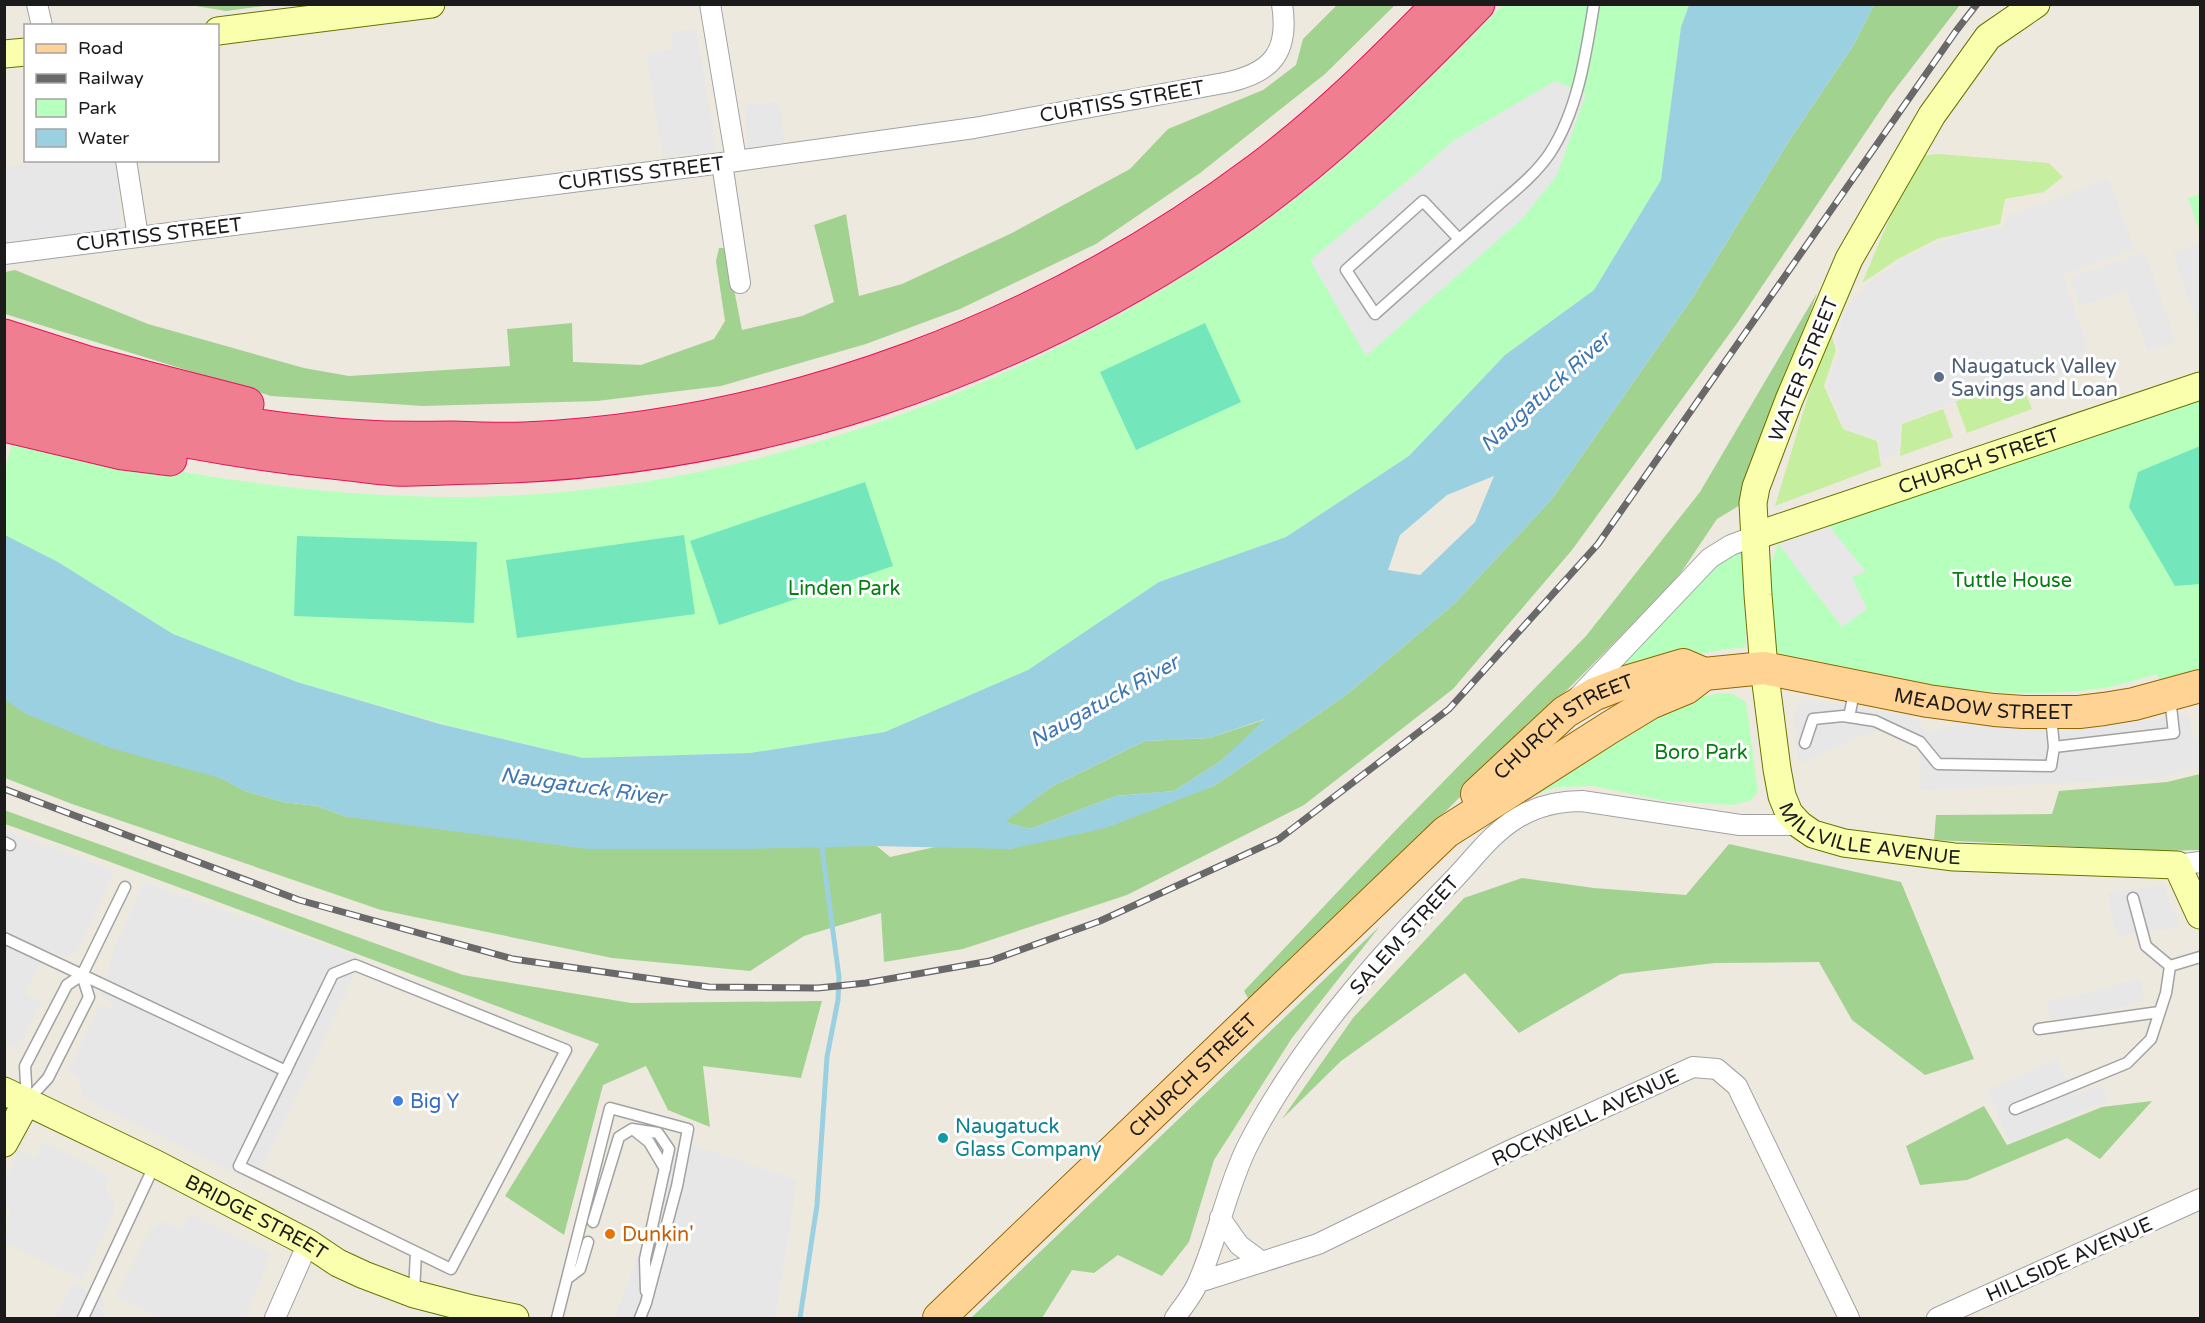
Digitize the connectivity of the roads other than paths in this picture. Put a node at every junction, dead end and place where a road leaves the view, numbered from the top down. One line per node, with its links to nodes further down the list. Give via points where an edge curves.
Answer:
1 (37, 4): 9 (street)
2 (430, 4): 10 (street)
3 (710, 4): 14 (street)
4 (1282, 4): 14 (street, CURTISS STREET, via 1284,35 1280,50 1259,72 1243,80 974,128)
5 (1439, 4): 24 (highway, via 1364,80 1260,168 1152,241 1035,306 913,357 785,398 653,425)
6 (1478, 4): 25 (highway, via 1386,97 1284,185 1173,261 1058,326 939,378 812,420 681,449)
7 (1594, 4): 16 (lane, via 1579,81 1550,153)
8 (2036, 4): 26 (street, WATER STREET, via 1988,37 1932,115 1849,259 1756,487)
9 (42, 24)
10 (219, 31)
11 (24, 52): 12 (street)
12 (4, 54)
13 (126, 162): 15 (street)
14 (729, 162): 15 (street, CURTISS STREET); 18 (street)
15 (138, 237): 17 (street, CURTISS STREET)
16 (1459, 239): 16 (lane, via 1375,314 1346,270 1423,201)
17 (4, 254)
18 (740, 283)
19 (4, 336): 24 (highway, via 233,402 374,425)
20 (4, 368): 24 (highway, via 94,396 234,424 368,438)
21 (2200, 386): 26 (street, CHURCH STREET)
22 (4, 397): 25 (highway, via 147,435 276,456 396,469)
23 (4, 425): 25 (highway, via 122,453 359,478)
24 (522, 439)
25 (551, 465)
26 (1755, 536): 27 (street, MILLVILLE AVENUE); 32 (street, via 1710,558 1590,681)
27 (1764, 668): 28 (main road, CHURCH STREET); 29 (main road, MEADOW STREET); 37 (street, MILLVILLE AVENUE, via 1782,796 1789,813)
28 (1704, 674): 32 (main road, CHURCH STREET, via 1683,665 1663,669 1595,694); 38 (main road, CHURCH STREET, via 1686,688 1619,722)
29 (1855, 686): 33 (main road, MEADOW STREET, via 1972,707); 34 (lane)
30 (2200, 686): 31 (main road, MEADOW STREET)
31 (2169, 695): 33 (main road, MEADOW STREET, via 2104,709); 36 (lane, via 2174,733)
32 (1565, 712): 38 (main road, CHURCH STREET, via 1469,802)
33 (2050, 713): 36 (lane)
34 (1849, 717): 35 (lane, via 1813,719); 36 (lane, via 1875,721 1920,742 1938,764 2051,766)
35 (1805, 743)
36 (2054, 747)
37 (1800, 825): 39 (street, MILLVILLE AVENUE, via 1813,834 1844,843 1943,856); 55 (street, SALEM STREET, via 1740,825 1574,801 1544,806 1517,817 1496,833 1413,921 1336,1012 1289,1077 1248,1146 1233,1176)
38 (1446, 832): 71 (main road, CHURCH STREET)
39 (2189, 864): 42 (street, MILLVILLE AVENUE)
40 (124, 887): 46 (lane)
41 (2133, 898): 45 (lane, via 2146,946)
42 (2200, 915)
43 (4, 938): 46 (lane)
44 (2200, 957): 45 (lane)
45 (2170, 966): 47 (lane)
46 (82, 975): 49 (lane); 50 (lane, via 67,985 25,1066); 50 (lane, via 89,997 48,1078)
47 (2159, 1012): 48 (lane); 51 (lane, via 2151,1039 2127,1063)
48 (2039, 1029)
49 (286, 1071): 59 (lane, via 239,1166); 59 (lane, via 333,974 355,965 566,1050 451,1269)
50 (16, 1096): 52 (street); 53 (street, BRIDGE STREET)
51 (2015, 1109)
52 (4, 1143)
53 (156, 1164): 58 (street, BRIDGE STREET); 66 (lane)
54 (2200, 1199): 74 (street, HILLSIDE AVENUE)
55 (1220, 1218): 60 (street, via 1239,1245); 62 (street, SALEM STREET)
56 (593, 1222): 64 (lane, via 619,1137 632,1129 658,1133 669,1149 645,1260)
57 (588, 1242): 61 (lane, via 580,1269)
58 (308, 1243): 63 (street, BRIDGE STREET, via 338,1263); 67 (street)
59 (416, 1252): 63 (lane)
60 (1262, 1262): 62 (street, ROCKWELL AVENUE); 73 (street, ROCKWELL AVENUE, via 1318,1244 1511,1149 1693,1067 1717,1070 1737,1086)
61 (568, 1278): 64 (lane, via 610,1108 688,1129); 69 (lane)
62 (1199, 1282): 72 (street, SALEM STREET)
63 (414, 1294): 65 (street, BRIDGE STREET)
64 (646, 1303): 70 (lane)
65 (470, 1314): 68 (street, BRIDGE STREET)
66 (83, 1318)
67 (275, 1318)
68 (515, 1318)
69 (557, 1318)
70 (640, 1318)
71 (939, 1318)
72 (1175, 1318)
73 (1849, 1318)
74 (1938, 1318)

